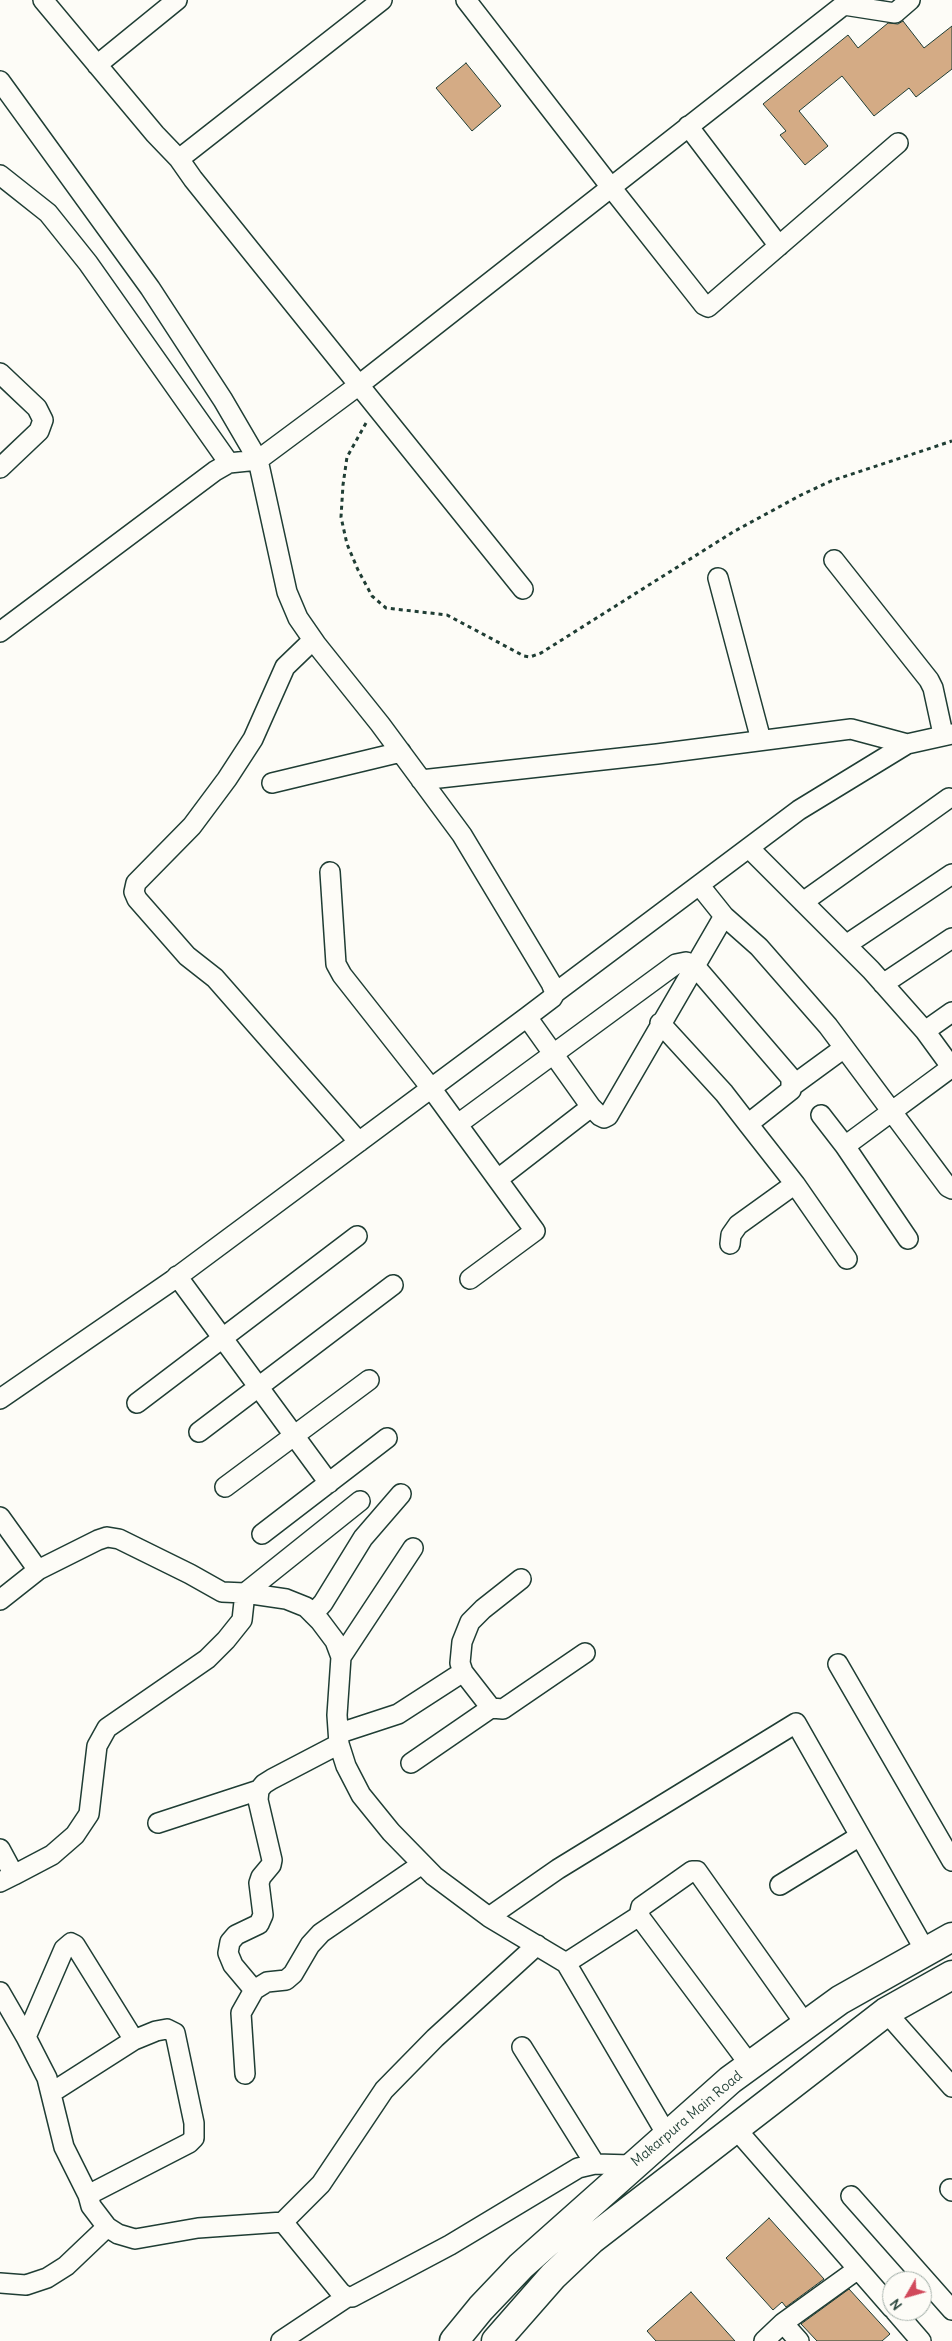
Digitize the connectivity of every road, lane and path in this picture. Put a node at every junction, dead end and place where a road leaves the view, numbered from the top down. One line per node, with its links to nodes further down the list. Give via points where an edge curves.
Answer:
1 (43, 0): 7 (street)
2 (177, 0): 7 (street)
3 (382, 0): 11 (street)
4 (466, 0): 13 (street)
5 (910, 0): 6 (street, via 895,13)
6 (847, 2): 9 (street)
7 (98, 65): 11 (street)
8 (0, 81): 19 (street, via 150,288)
9 (688, 126): 13 (street); 14 (street)
10 (898, 143): 14 (street)
11 (179, 159): 16 (street)
12 (0, 175): 20 (street, via 48,213)
13 (610, 186): 14 (street, via 708,307); 16 (street)
14 (779, 246)
15 (0, 373): 21 (street, via 36,408 43,420 40,431)
16 (359, 384): 17 (street); 19 (street)
17 (377, 407): 18 (path, via 347,457 341,517 347,544 372,596 386,608 447,615 530,657 550,648 733,532 801,495 830,481); 24 (street)
18 (952, 441)
19 (258, 460): 20 (street); 26 (street, via 287,592 298,618)
20 (229, 463): 25 (street)
21 (0, 468)
22 (834, 560): 27 (street, via 929,680)
23 (718, 578): 28 (street)
24 (523, 589)
25 (0, 632)
26 (313, 640): 30 (street); 59 (street, via 285,667 253,738 227,779 192,826 136,883 134,892 187,956 215,978)
27 (948, 734): 29 (street)
28 (761, 740): 29 (street, via 851,729); 31 (street)
29 (907, 744): 34 (street, via 799,810)
30 (401, 752): 31 (street); 32 (street)
31 (421, 780): 44 (street, via 462,835)
32 (272, 783)
33 (949, 798): 38 (street)
34 (749, 848): 37 (street); 38 (street)
35 (330, 872): 53 (street, via 336,964)
36 (952, 874): 41 (street)
37 (700, 886): 39 (street); 44 (street)
38 (803, 902): 41 (street)
39 (724, 916): 42 (street); 49 (street, via 759,947)
40 (952, 938): 43 (street)
41 (846, 945): 43 (street)
42 (694, 965): 47 (street); 50 (street, via 686,962 676,964); 52 (street, via 791,1078)
43 (884, 984): 48 (street)
44 (555, 993): 46 (street)
45 (952, 1012): 48 (street)
46 (528, 1017): 50 (street); 53 (street)
47 (660, 1023): 54 (street, via 608,1116 600,1116); 58 (street)
48 (925, 1031): 51 (street)
49 (844, 1048): 52 (street); 55 (street)
50 (553, 1053): 54 (street); 57 (street)
51 (952, 1067): 55 (street)
52 (792, 1086): 58 (street)
53 (431, 1088): 57 (street); 59 (street)
54 (591, 1107): 61 (street)
55 (892, 1111): 60 (street); 63 (street)
56 (820, 1115): 60 (street)
57 (458, 1124): 61 (street)
58 (748, 1124): 62 (street)
59 (359, 1142): 68 (street)
60 (845, 1146): 65 (street)
61 (498, 1178): 69 (street, via 535,1231)
62 (795, 1184): 66 (street, via 738,1226 731,1235); 67 (street)
63 (952, 1189)
64 (357, 1236): 71 (street)
65 (908, 1239)
66 (730, 1244)
67 (848, 1259)
68 (177, 1276): 71 (street); 74 (street)
69 (470, 1279)
70 (392, 1285): 73 (street)
71 (223, 1338): 73 (street); 75 (street)
72 (369, 1380): 77 (street)
73 (259, 1387): 76 (street); 77 (street)
74 (0, 1399)
75 (137, 1404)
76 (199, 1432)
77 (294, 1434): 79 (street); 80 (street)
78 (387, 1438): 79 (street)
79 (329, 1483): 84 (street)
80 (225, 1486)
81 (401, 1494): 90 (street, via 363,1538)
82 (360, 1501): 88 (street)
83 (0, 1517): 86 (street)
84 (262, 1534)
85 (413, 1548): 92 (street)
86 (38, 1570): 88 (street, via 107,1537 119,1539 222,1592); 89 (street)
87 (521, 1579): 94 (street, via 470,1622 462,1642 460,1663)
88 (245, 1593): 90 (street, via 286,1599 306,1607); 104 (street, via 242,1620 226,1640 207,1658 107,1728 97,1746 89,1814 75,1835 52,1855)
89 (0, 1600)
90 (313, 1614): 92 (street, via 335,1641)
91 (585, 1653): 95 (street, via 503,1709)
92 (342, 1657): 96 (street, via 337,1715)
93 (838, 1664): 102 (street)
94 (463, 1672): 95 (street); 96 (street, via 398,1714)
95 (491, 1708): 97 (street)
96 (339, 1738): 98 (street); 103 (street, via 346,1766 361,1795)
97 (411, 1763)
98 (259, 1790): 99 (street); 113 (street, via 258,1800 272,1860 259,1883 263,1915 259,1924 230,1942 228,1953 233,1965)
99 (158, 1823)
100 (860, 1836): 105 (street); 107 (street, via 799,1725 794,1724 558,1869); 110 (street)
101 (0, 1849): 104 (street)
102 (952, 1861)
103 (422, 1864): 107 (street); 113 (street, via 320,1933 286,1980 267,1982)
104 (7, 1878)
105 (780, 1885)
106 (638, 1916): 111 (street); 116 (street, via 642,1907 692,1871 697,1871); 120 (street)
107 (489, 1917): 109 (street)
108 (952, 1937): 110 (highway, Makarpura Main Road)
109 (537, 1945): 111 (street); 130 (street, via 435,2038 384,2090 321,2184)
110 (926, 1952): 116 (highway, Makarpura Main Road, via 840,2000)
111 (566, 1962): 125 (street)
112 (952, 1975): 115 (highway)
113 (254, 1990): 121 (street, via 241,2013)
114 (0, 1992): 117 (street)
115 (886, 2012): 122 (street); 124 (highway)
116 (806, 2024): 120 (highway, Makarpura Main Road)
117 (26, 2037): 118 (street, via 64,1949 71,1943); 123 (street, via 47,2078)
118 (134, 2040): 123 (street); 128 (street, via 156,2030 168,2029 175,2033 194,2123 194,2138)
119 (522, 2047): 126 (street)
120 (750, 2065): 125 (highway, Makarpura Main Road)
121 (245, 2074)
122 (952, 2087)
123 (50, 2093): 128 (street, via 64,2148)
124 (736, 2129): 132 (street); 139 (highway, via 591,2240 553,2276)
125 (667, 2134): 127 (highway, Makarpura Main Road)
126 (595, 2164): 127 (street); 134 (street, via 578,2168 450,2245)
127 (632, 2165): 141 (highway, Makarpura Main Road, via 521,2266)
128 (88, 2195): 131 (street)
129 (851, 2196): 136 (street)
130 (283, 2222): 131 (street, via 198,2228 135,2239); 134 (street)
131 (107, 2227): 133 (street, via 66,2266 47,2278 26,2285)
132 (858, 2269): 135 (street); 138 (street)
133 (0, 2282)
134 (347, 2297): 140 (street)
135 (882, 2297)
136 (952, 2310)
137 (904, 2321): 144 (street)
138 (783, 2323): 142 (street); 143 (street)
139 (504, 2338)
140 (281, 2341)
141 (454, 2341)
142 (764, 2341)
143 (799, 2341)
144 (921, 2341)

